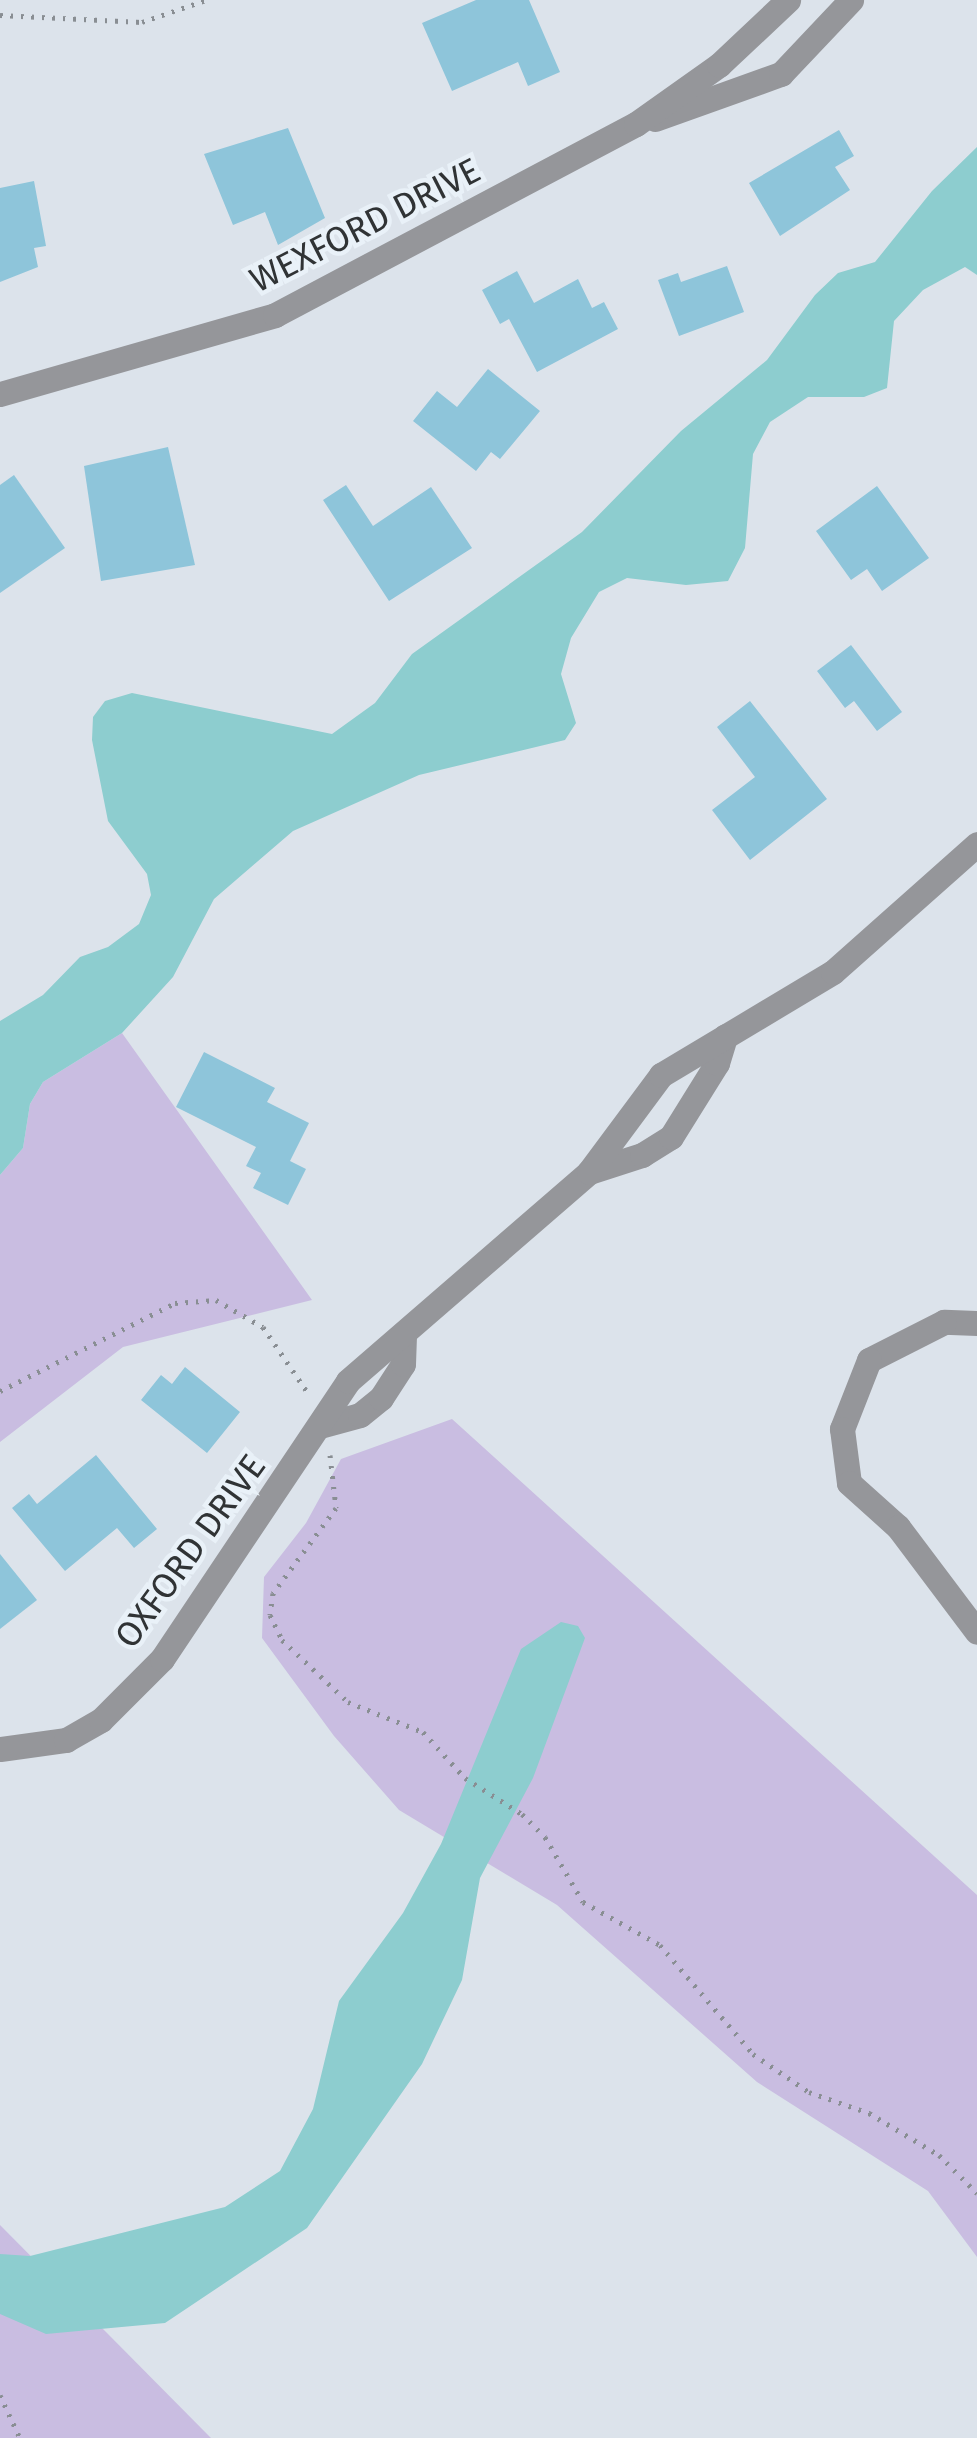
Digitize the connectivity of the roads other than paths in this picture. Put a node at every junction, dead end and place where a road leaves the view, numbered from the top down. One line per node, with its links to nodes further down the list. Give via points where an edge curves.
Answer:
1 (788, 0): 3 (street, WEXFORD DRIVE, via 719,65)
2 (851, 0): 3 (street, WEXFORD DRIVE, via 782,74)
3 (636, 124): 4 (street, WEXFORD DRIVE, via 276,315)
4 (0, 394)
5 (977, 844): 6 (street, OXFORD DRIVE, via 833,972)
6 (725, 1036): 7 (street, OXFORD DRIVE, via 661,1075); 7 (street, OXFORD DRIVE, via 717,1063 671,1137)
7 (589, 1172): 10 (street, OXFORD DRIVE, via 348,1381 162,1659 102,1720 66,1740)
8 (977, 1323): 9 (street, via 944,1322 869,1360 842,1429 848,1482 898,1527)
9 (977, 1632)
10 (0, 1749)

